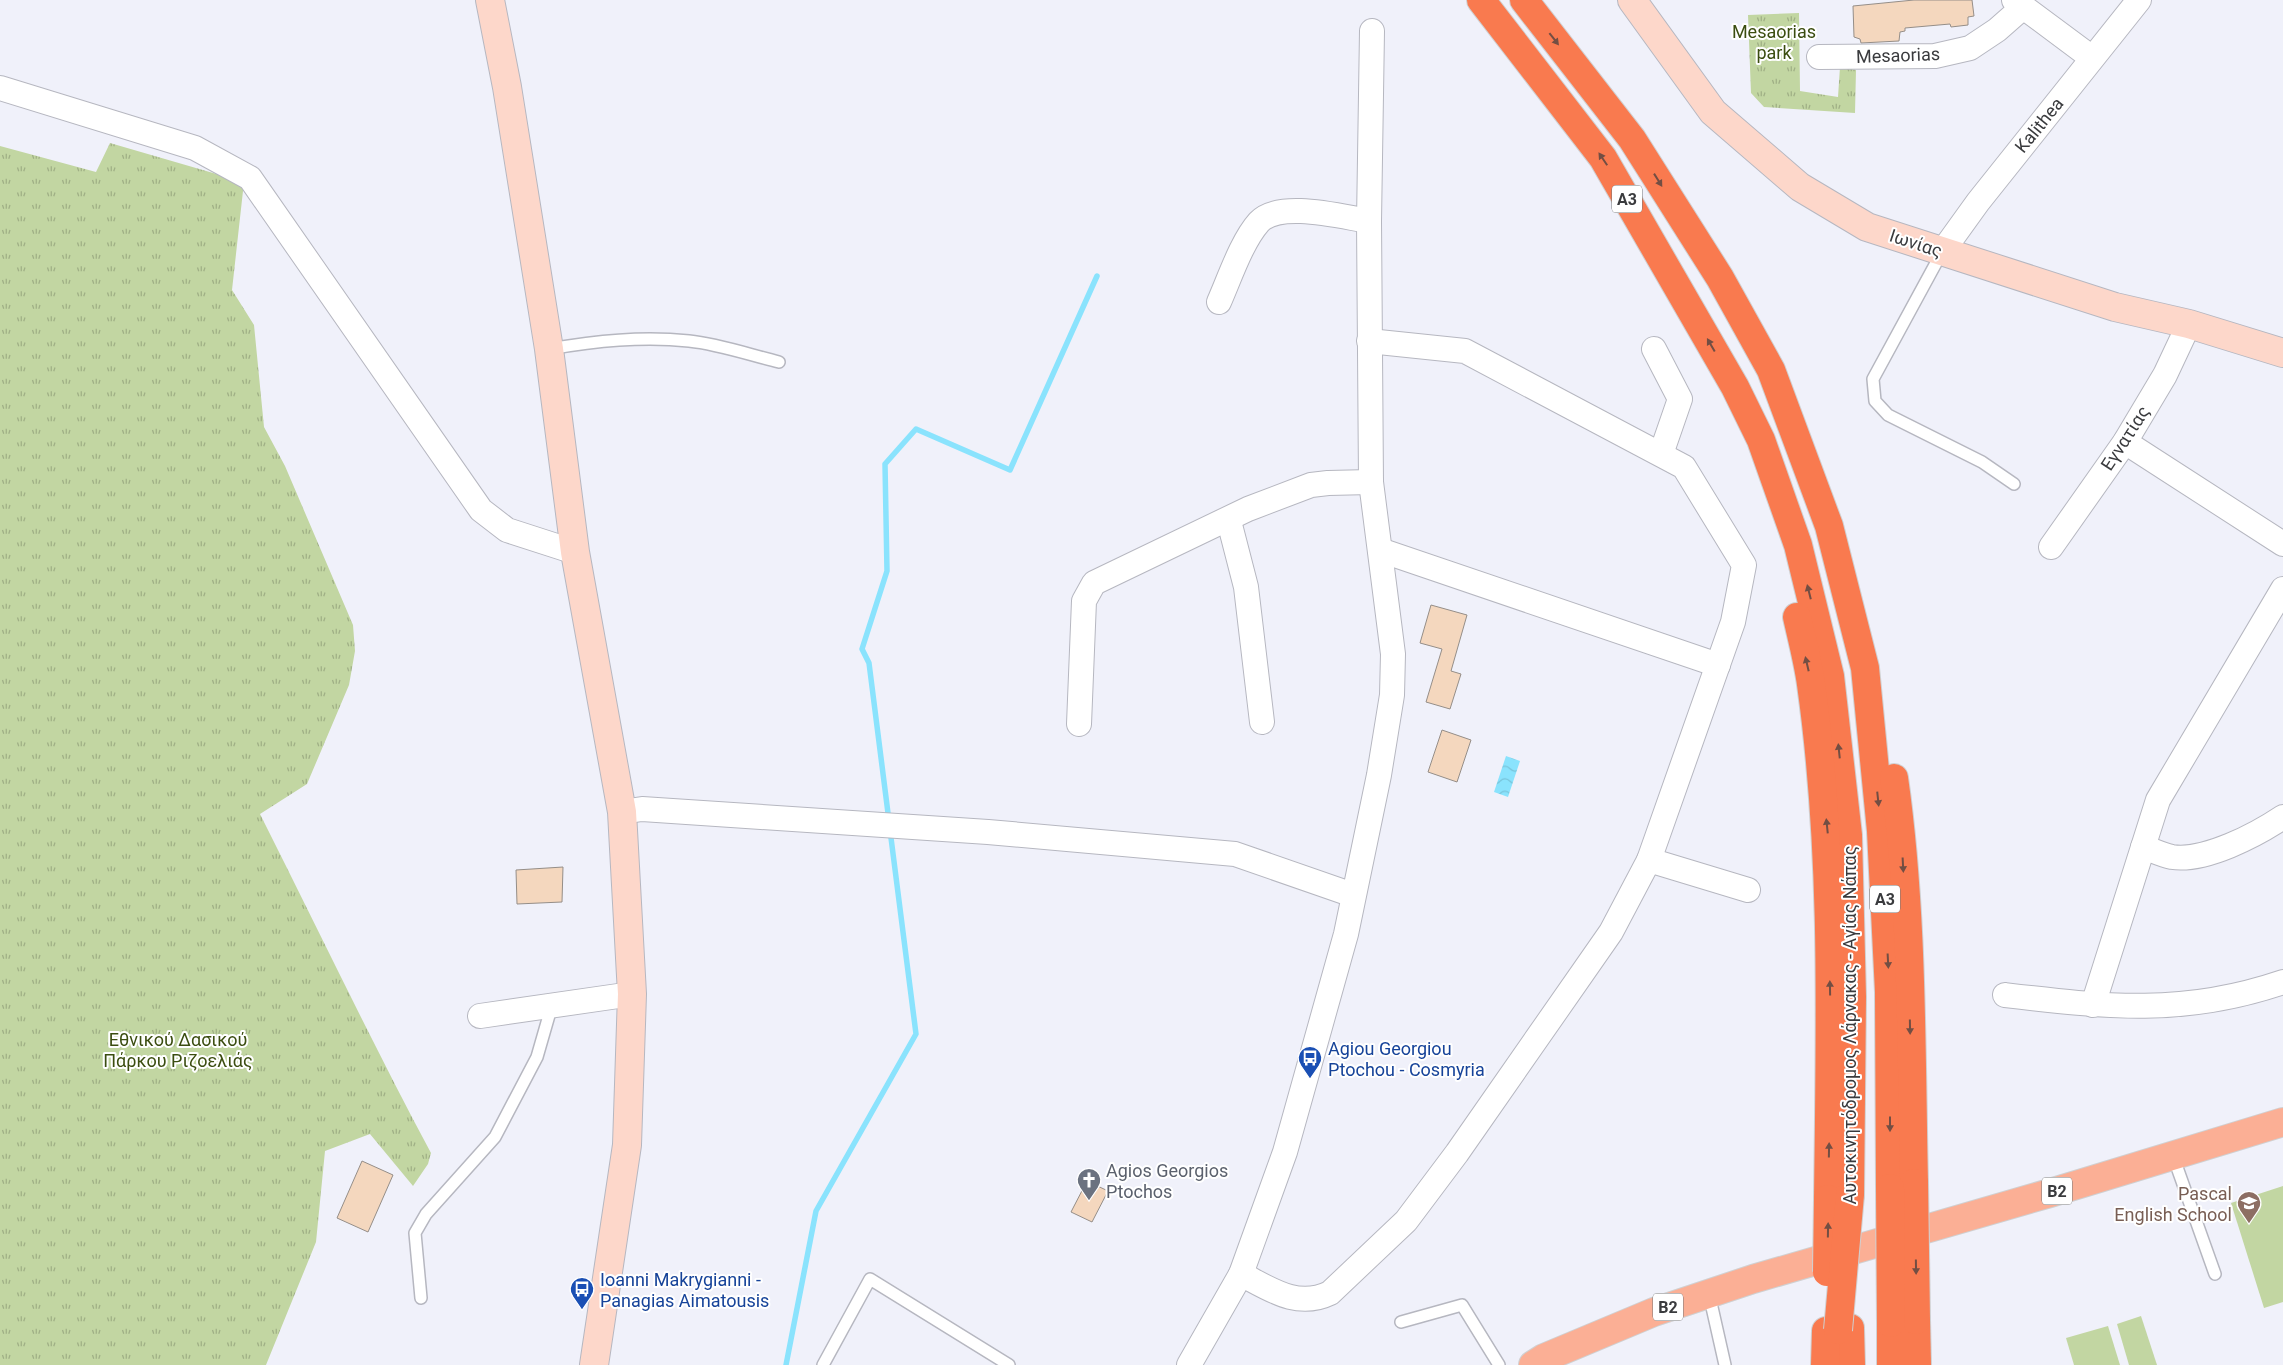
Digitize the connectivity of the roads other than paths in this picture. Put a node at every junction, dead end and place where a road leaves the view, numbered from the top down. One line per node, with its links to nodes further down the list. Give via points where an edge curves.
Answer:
1 (490, 0): 16 (main road, via 507,87)
2 (1481, 0): 53 (highway, A3, one-way to 2, bridge, via 1839,1197 1827,834 1811,682 1782,552 1747,450 1735,387 1603,158)
3 (1524, 0): 51 (highway, Αυτοκινητόδρομος Λάρνακας - Αγίας Νάπας / A3, one-way to 51, bridge, via 1632,139 1720,278 1771,370 1829,526 1865,668 1882,840 1902,1185)
4 (1632, 0): 12 (main road, Ιωνίας, via 1714,112 1800,187 1868,227)
5 (2139, 0): 9 (street, Kalithea)
6 (2018, 4): 8 (street, Mesaorias, via 1997,30 1970,48 1935,56); 9 (street, Mesaorias)
7 (1372, 31): 11 (street)
8 (1819, 57)
9 (2092, 58): 12 (street, Kalithea)
10 (0, 88): 28 (street, via 195,148 250,178 481,510 507,530)
11 (1369, 222): 13 (street, via 1302,211 1278,212 1261,220 1250,234); 15 (street)
12 (1942, 252): 14 (main road, Ιωνίας, via 2115,307); 23 (lane, via 1873,379 1874,401 1888,415 1982,462)
13 (1219, 302)
14 (2189, 324): 18 (main road, Ιωνίας); 20 (street, Εγνατίας, via 2165,375)
15 (1369, 341): 21 (street, via 1465,351); 22 (street)
16 (548, 349): 19 (lane, via 646,338 691,341); 28 (main road)
17 (1654, 349): 21 (street, via 1680,399)
18 (2283, 353)
19 (779, 362)
20 (2125, 442): 25 (street); 26 (street, Εγνατίας)
21 (1661, 454): 30 (street, via 1684,467 1744,565 1734,622)
22 (1371, 482): 24 (street, via 1328,482 1311,486 1248,509); 27 (street)
23 (2014, 484)
24 (1228, 520): 31 (street, via 1246,587); 32 (street, via 1094,583 1084,602)
25 (2283, 544)
26 (2051, 547)
27 (1380, 550): 30 (street); 38 (street, via 1394,674 1379,775)
28 (575, 552): 33 (main road)
29 (2283, 589): 35 (street, via 2158,800)
30 (1718, 665): 36 (street)
31 (1262, 722)
32 (1079, 724)
33 (622, 812): 38 (street, via 642,809 894,826 1235,854); 40 (main road)
34 (2283, 817): 35 (street, via 2268,828 2205,855 2172,857)
35 (2143, 847): 43 (street)
36 (1648, 860): 37 (street); 47 (street, via 1611,932 1406,1222 1330,1293 1318,1299 1288,1298)
37 (1748, 890)
38 (1353, 894): 47 (street, via 1346,934 1285,1152)
39 (2283, 982): 43 (street, via 2254,992 2192,1004)
40 (632, 994): 42 (street); 54 (main road, via 627,1145)
41 (2005, 995): 43 (street)
42 (552, 1005): 44 (street); 50 (lane, via 537,1057 495,1137 426,1214 415,1233)
43 (2092, 1005)
44 (480, 1016)
45 (2283, 1122): 46 (main road, B2)
46 (2173, 1156): 48 (lane); 49 (main road, B2)
47 (1241, 1274): 57 (street)
48 (2215, 1274)
49 (1709, 1294): 59 (main road, B2, via 1654,1312); 60 (lane)
50 (421, 1298)
51 (1904, 1321): 64 (highway, Αυτοκινητόδρομος Λάρνακας - Αγίας Νάπας / A3); 65 (highway)
52 (1400, 1322): 58 (lane, via 1462,1304)
53 (1838, 1330): 61 (highway); 62 (highway); 63 (highway)
54 (594, 1365)
55 (823, 1365): 56 (lane, via 870,1279)
56 (1009, 1365)
57 (1189, 1365)
58 (1499, 1365)
59 (1533, 1365)
60 (1724, 1365)
61 (1825, 1365)
62 (1836, 1365)
63 (1850, 1365)
64 (1891, 1365)
65 (1917, 1365)

